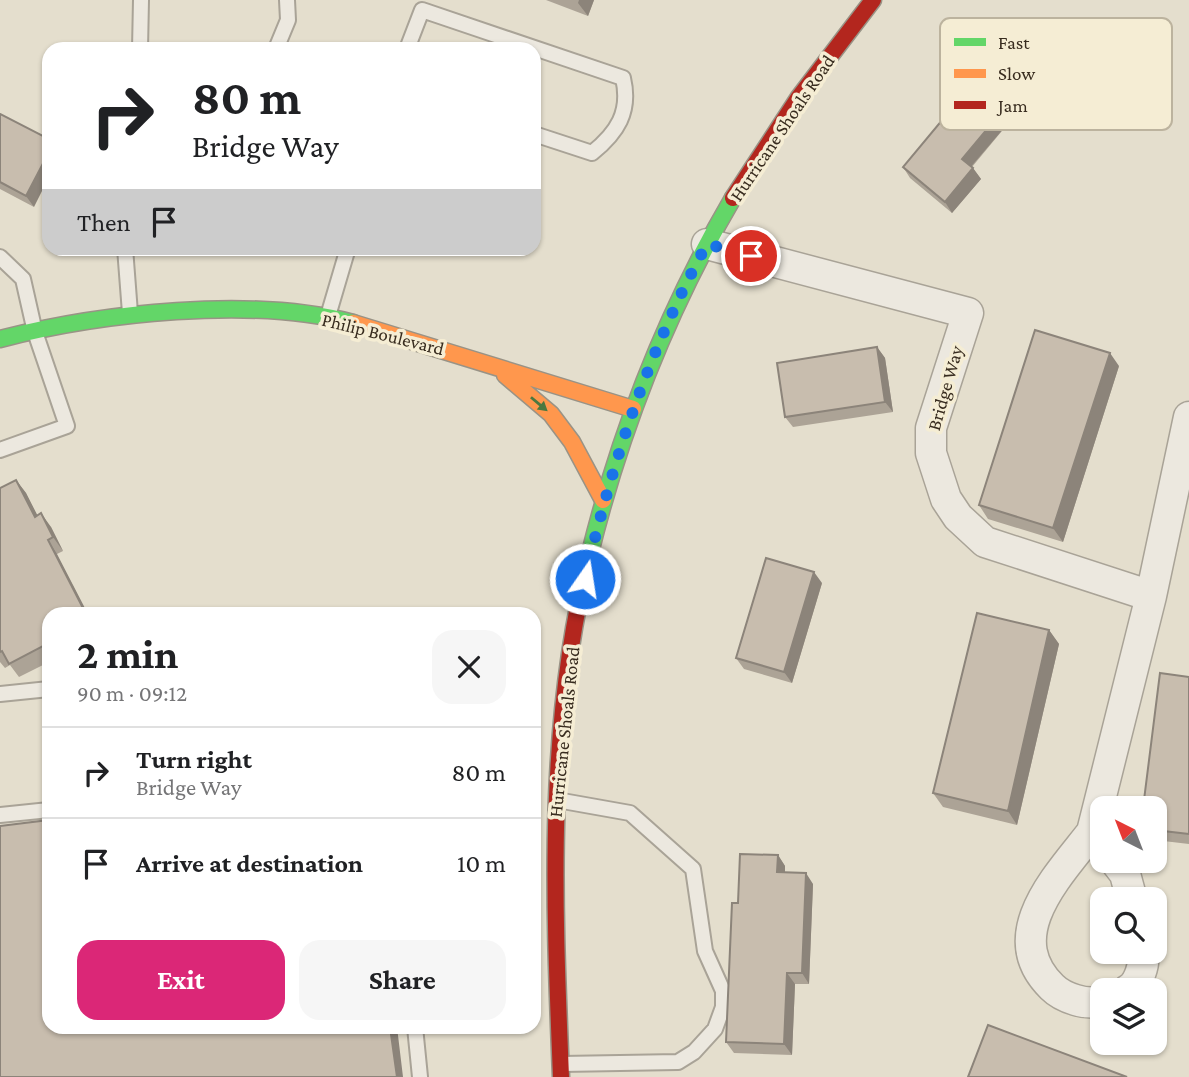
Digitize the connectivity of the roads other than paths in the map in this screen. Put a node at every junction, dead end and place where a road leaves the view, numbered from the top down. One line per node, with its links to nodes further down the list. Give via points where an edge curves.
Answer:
1 (141, 0): 4 (lane)
2 (287, 0): 5 (lane, via 288,20)
3 (873, 0): 10 (street, Hurricane Shoals Road, via 760,154)
4 (140, 42)
5 (279, 42)
6 (410, 42): 7 (lane, via 422,10)
7 (517, 42)
8 (541, 50): 9 (lane, via 623,78 626,92 623,118 611,138 592,153)
9 (541, 136)
10 (707, 244): 19 (street, Hurricane Shoals Road); 23 (street, Bridge Way, via 968,313 930,428 931,453 946,499 985,542)
11 (126, 256): 15 (lane)
12 (346, 256): 14 (lane)
13 (0, 257): 16 (lane, via 23,279)
14 (328, 317): 15 (street, Philip Boulevard, via 237,313); 18 (street, Philip Boulevard)
15 (131, 318): 16 (street, Philip Boulevard)
16 (35, 332): 17 (street, Philip Boulevard); 21 (lane, via 68,426)
17 (0, 339)
18 (487, 360): 19 (street, Philip Boulevard); 22 (street, one-way to 22, via 551,414)
19 (634, 409): 22 (street, Hurricane Shoals Road)
20 (1189, 417): 23 (street)
21 (0, 450)
22 (603, 500): 27 (street, Hurricane Shoals Road, via 566,686)
23 (1151, 596): 26 (street)
24 (42, 690): 25 (lane)
25 (0, 694)
26 (1107, 796)
27 (556, 800): 33 (street, Hurricane Shoals Road); 33 (lane, via 630,813 693,869 705,951 723,991 715,1029 678,1062)
28 (42, 811): 29 (lane)
29 (0, 815)
30 (1090, 846): 31 (street, via 1049,888 1033,918 1031,957 1041,976 1060,995)
31 (1090, 1002)
32 (416, 1034): 34 (lane)
33 (561, 1070)
34 (420, 1077)

